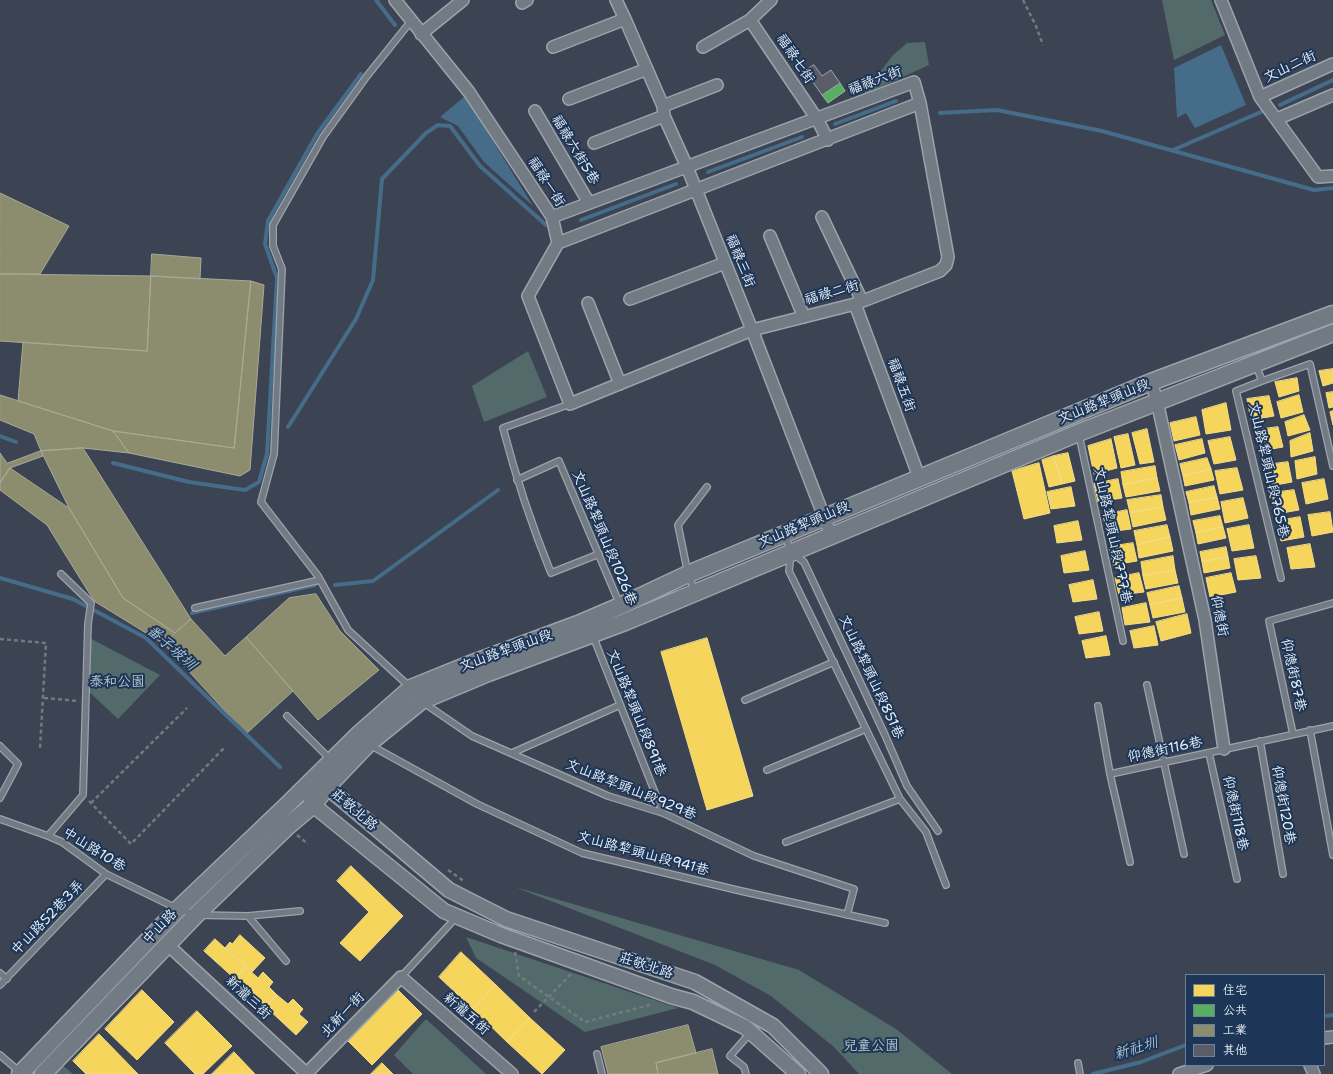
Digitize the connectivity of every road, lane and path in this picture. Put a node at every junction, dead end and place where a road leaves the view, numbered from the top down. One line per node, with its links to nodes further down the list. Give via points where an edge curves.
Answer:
1 (395, 0): 9 (street, 福祿一街)
2 (463, 0): 10 (street)
3 (771, 0): 8 (street)
4 (1023, 0): 11 (path)
5 (1221, 0): 18 (street)
6 (619, 1): 7 (street, 福祿三街)
7 (625, 19): 13 (street); 15 (street, 福祿三街)
8 (750, 20): 12 (street); 23 (street, 福祿七街)
9 (411, 21): 10 (street, 福祿一街); 62 (lane, 文山路犂頭山段929巷, via 323,137 272,225 273,246 282,269 274,454 261,502)
10 (421, 34): 31 (street, 福祿一街, via 469,92)
11 (1043, 45)
12 (703, 47)
13 (553, 48)
14 (1333, 64): 18 (street, 文山二街)
15 (647, 69): 19 (street); 21 (street, 福祿三街)
16 (717, 85): 21 (street)
17 (1333, 95): 24 (street)
18 (1260, 97): 24 (street)
19 (569, 99)
20 (920, 103): 23 (street, 福祿六街, via 914,82); 25 (street); 37 (street, 福祿二街, via 948,257 946,265 940,271)
21 (663, 111): 26 (street); 27 (street, 福祿三街)
22 (535, 112): 30 (street, 福祿六街5巷)
23 (817, 119): 25 (street, 福祿七街); 27 (street, 福祿六街)
24 (1277, 119): 28 (street, via 1318,177)
25 (828, 140): 29 (street)
26 (594, 144)
27 (687, 168): 29 (street, 福祿三街); 30 (street, 福祿六街)
28 (1333, 176)
29 (695, 189): 34 (street); 35 (street, 福祿三街)
30 (590, 203): 31 (street, 福祿六街)
31 (552, 217): 34 (street, 福祿一街)
32 (822, 217): 37 (street, 福祿五街)
33 (770, 236): 40 (street)
34 (558, 242): 48 (street, via 528,296)
35 (725, 263): 36 (street); 41 (street, 福祿三街)
36 (630, 299)
37 (858, 302): 40 (street, 福祿二街); 51 (street, 福祿五街)
38 (588, 303): 46 (street)
39 (1333, 314): 44 (main road, 文山路犂頭山段)
40 (804, 317): 41 (street, 福祿二街)
41 (752, 330): 46 (street, 福祿二街); 54 (street, 福祿三街)
42 (1333, 333): 43 (main road, 文山路犂頭山段)
43 (1255, 363): 45 (lane, 文山路犂頭山段765巷); 47 (main road, 文山路犂頭山段)
44 (1151, 382): 47 (street, 仰德街); 51 (main road, 文山路犂頭山段)
45 (1262, 382): 50 (lane, via 1310,364); 61 (lane, 文山路犂頭山段765巷, via 1236,391)
46 (620, 384): 48 (street, 福祿二街)
47 (1157, 401): 49 (main road, 文山路犂頭山段); 89 (street, 仰德街, via 1205,620)
48 (570, 404): 52 (lane, via 503,428)
49 (1078, 433): 56 (main road, 文山路犂頭山段); 69 (lane, 文山路犂頭山段777巷)
50 (1333, 466)
51 (919, 477): 54 (main road, 文山路犂頭山段)
52 (517, 480): 58 (lane, 文山路犂頭山段1026巷, via 559,461); 58 (lane, via 551,573)
53 (707, 487): 60 (lane, via 678,525)
54 (824, 517): 55 (main road, 文山路犂頭山段); 56 (street, 福祿三街)
55 (784, 534): 57 (lane, 文山路犂頭山段851巷); 60 (main road, 文山路犂頭山段)
56 (831, 535): 57 (main road, 文山路犂頭山段)
57 (791, 552): 63 (main road, 文山路犂頭山段); 70 (lane, via 789,571); 105 (lane, 文山路犂頭山段851巷, via 804,562 908,786)
58 (599, 554): 66 (lane, 文山路犂頭山段1026巷)
59 (61, 574): 75 (lane, via 91,603)
60 (688, 574): 63 (lane); 66 (main road, 文山路犂頭山段)
61 (1281, 578)
62 (320, 580): 65 (lane); 72 (lane, 文山路犂頭山段929巷, via 348,630)
63 (695, 592): 66 (main road, 文山路犂頭山段)
64 (1333, 603): 83 (lane, 仰德街87巷, via 1269,621)
65 (195, 608)
66 (623, 614): 67 (main road, 文山路犂頭山段)
67 (589, 628): 72 (main road, 文山路犂頭山段, via 465,666); 76 (lane, 文山路犂頭山段891巷)
68 (0, 639): 73 (path, via 46,643)
69 (1123, 641)
70 (834, 662): 74 (lane); 81 (lane)
71 (1147, 685): 92 (lane)
72 (416, 695): 85 (main road, 文山路犂頭山段); 90 (lane, 文山路犂頭山段929巷, via 472,736); 93 (main road, 文山路犂頭山段, via 360,733)
73 (44, 698): 75 (path); 88 (path)
74 (745, 700)
75 (85, 702): 98 (lane)
76 (620, 705): 90 (lane); 103 (lane, 文山路犂頭山段891巷)
77 (1098, 706): 95 (lane)
78 (187, 708): 101 (path)
79 (287, 716): 93 (lane)
80 (1333, 726): 82 (lane)
81 (866, 729): 94 (lane); 100 (lane)
82 (1310, 730): 83 (lane); 109 (lane)
83 (1293, 734): 84 (lane)
84 (1260, 741): 89 (lane); 112 (lane, 仰德街120巷)
85 (368, 744): 93 (main road, 文山路犂頭山段); 118 (lane, 文山路犂頭山段941巷, via 477,804 582,853)
86 (0, 746): 99 (lane, via 18,764)
87 (224, 748): 101 (path, via 131,844)
88 (40, 749)
89 (1224, 749): 91 (lane, 仰德街116巷)
90 (512, 753): 103 (lane, 文山路犂頭山段929巷, via 608,796)
91 (1209, 753): 92 (lane, 仰德街116巷); 113 (lane, 仰德街118巷)
92 (1164, 763): 95 (lane, 仰德街116巷); 108 (lane)
93 (337, 766): 96 (main road, 文山路犂頭山段); 97 (main road, 文山路犂頭山段)
94 (767, 770)
95 (1110, 774): 110 (lane)
96 (306, 786): 97 (street, 莊敬北路); 102 (street, 莊敬北路); 115 (main road, 中山路)
97 (327, 787): 102 (main road, 中山路); 145 (street, 莊敬北路, via 449,890 506,919 695,982 773,1026)
98 (83, 795): 101 (path); 106 (lane)
99 (0, 798)
100 (900, 799): 107 (lane); 114 (lane, via 926,832)
101 (91, 803)
102 (313, 805): 117 (main road, 中山路); 133 (street, 莊敬北路, via 444,911 501,935 663,994 693,1002)
103 (663, 813): 118 (lane, 文山路犂頭山段929巷, via 754,856 854,888)
104 (0, 820): 106 (lane, 中山路10巷)
105 (938, 831)
106 (48, 836): 111 (lane, 中山路10巷, via 62,842)
107 (786, 842)
108 (1184, 854)
109 (1333, 855)
110 (1130, 862)
111 (106, 874): 115 (lane, 中山路10巷); 128 (lane, 中山路52巷3弄)
112 (1283, 874)
113 (1237, 879)
114 (946, 885)
115 (178, 909): 117 (lane, 中山路10巷); 138 (main road, 中山路)
116 (300, 911): 119 (lane, 中山路10巷)
117 (196, 915): 119 (lane, 中山路10巷); 122 (main road, 中山路)
118 (847, 915): 121 (lane, 文山路犂頭山段941巷)
119 (248, 916): 124 (lane)
120 (451, 923): 127 (lane)
121 (885, 923)
122 (168, 944): 139 (main road, 中山路); 140 (street, 新瀧三街)
123 (514, 945): 130 (path, via 519,976)
124 (286, 961)
125 (0, 973): 128 (lane)
126 (572, 973): 130 (path)
127 (401, 977): 140 (street, 北新一街); 141 (street, 新瀧五街)
128 (7, 979): 129 (lane, 中山路52巷3弄)
129 (0, 985)
130 (548, 997): 131 (path, via 585,1022); 132 (path)
131 (660, 1002)
132 (534, 1012)
133 (751, 1032): 143 (lane, via 730,1056 744,1067); 144 (street, 莊敬北路)
134 (597, 1054): 142 (lane)
135 (0, 1055): 138 (lane)
136 (1078, 1063): 146 (lane)
137 (1204, 1066): 147 (street)
138 (21, 1074)
139 (43, 1074)
140 (306, 1074)
141 (512, 1074)
142 (602, 1074)
143 (746, 1074)
144 (798, 1074)
145 (821, 1074)
146 (1080, 1074)
147 (1179, 1074)

